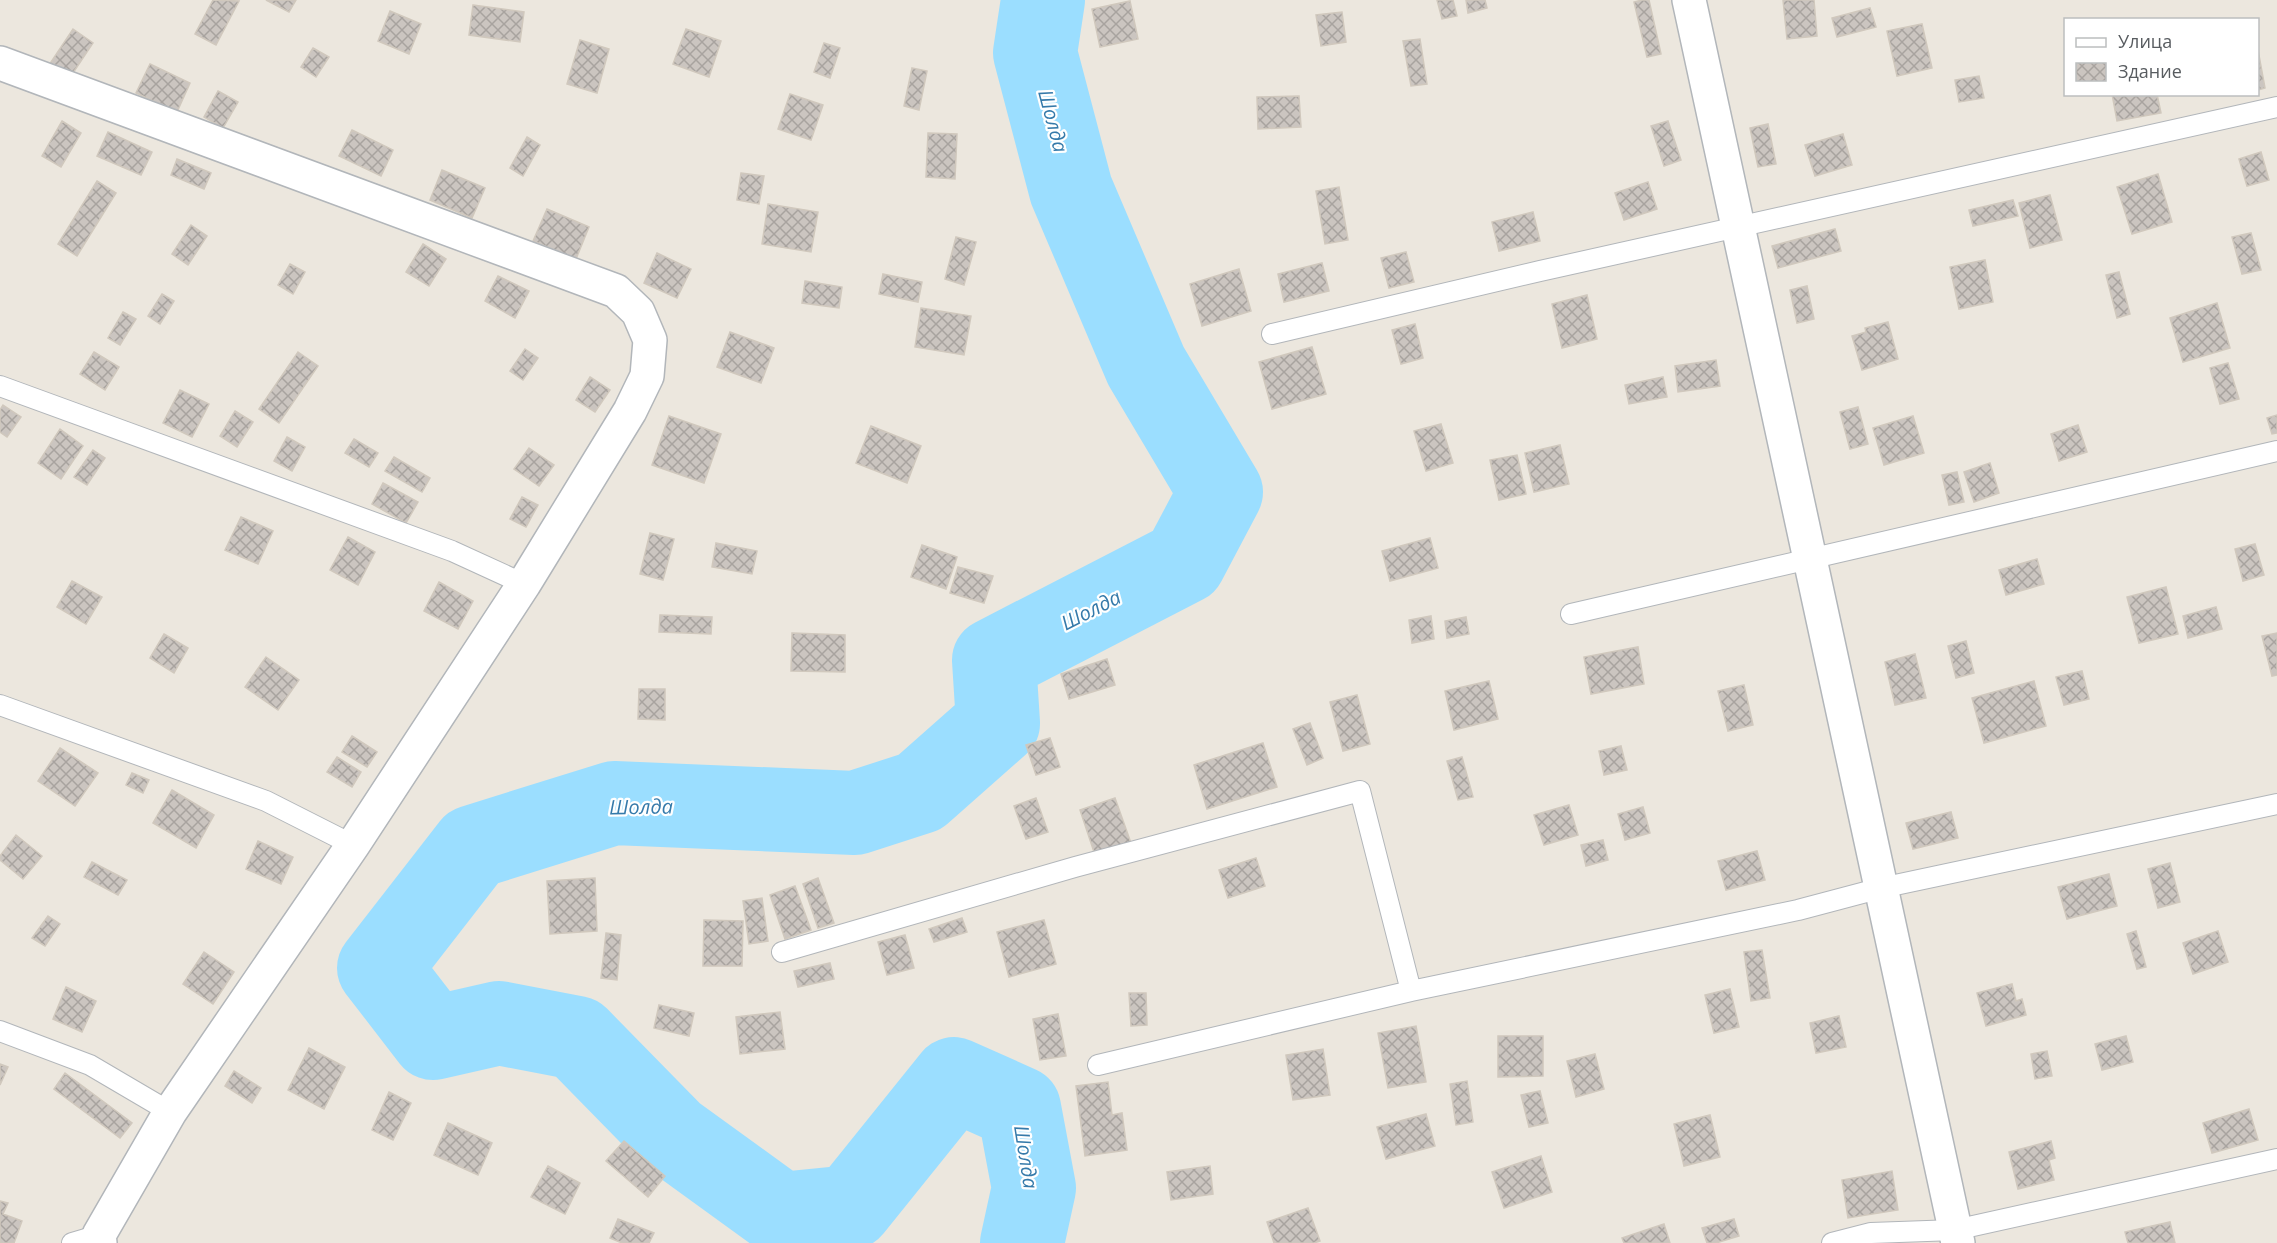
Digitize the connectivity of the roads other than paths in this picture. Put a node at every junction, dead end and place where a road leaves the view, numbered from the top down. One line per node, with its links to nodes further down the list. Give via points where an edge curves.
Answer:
1 (1689, 0): 4 (street)
2 (0, 63): 9 (street, via 616,291 638,312 650,340 647,376 630,411)
3 (2277, 107): 4 (lane)
4 (1738, 228): 5 (lane); 8 (street)
5 (1272, 334)
6 (0, 386): 9 (lane, via 452,551)
7 (2277, 451): 8 (lane)
8 (1810, 559): 10 (lane); 14 (street)
9 (524, 584): 13 (street)
10 (1571, 614)
11 (0, 705): 13 (lane, via 266,801)
12 (2277, 804): 14 (lane)
13 (353, 845): 19 (street)
14 (1881, 888): 16 (lane, via 1798,910); 21 (street)
15 (782, 952): 16 (lane, via 1075,867 1360,791)
16 (1411, 991): 18 (lane)
17 (0, 1031): 19 (lane, via 90,1065)
18 (1098, 1065)
19 (170, 1112): 22 (street)
20 (2277, 1159): 21 (lane)
21 (1957, 1236): 23 (lane, via 1871,1233)
22 (90, 1240)
23 (1832, 1243)

